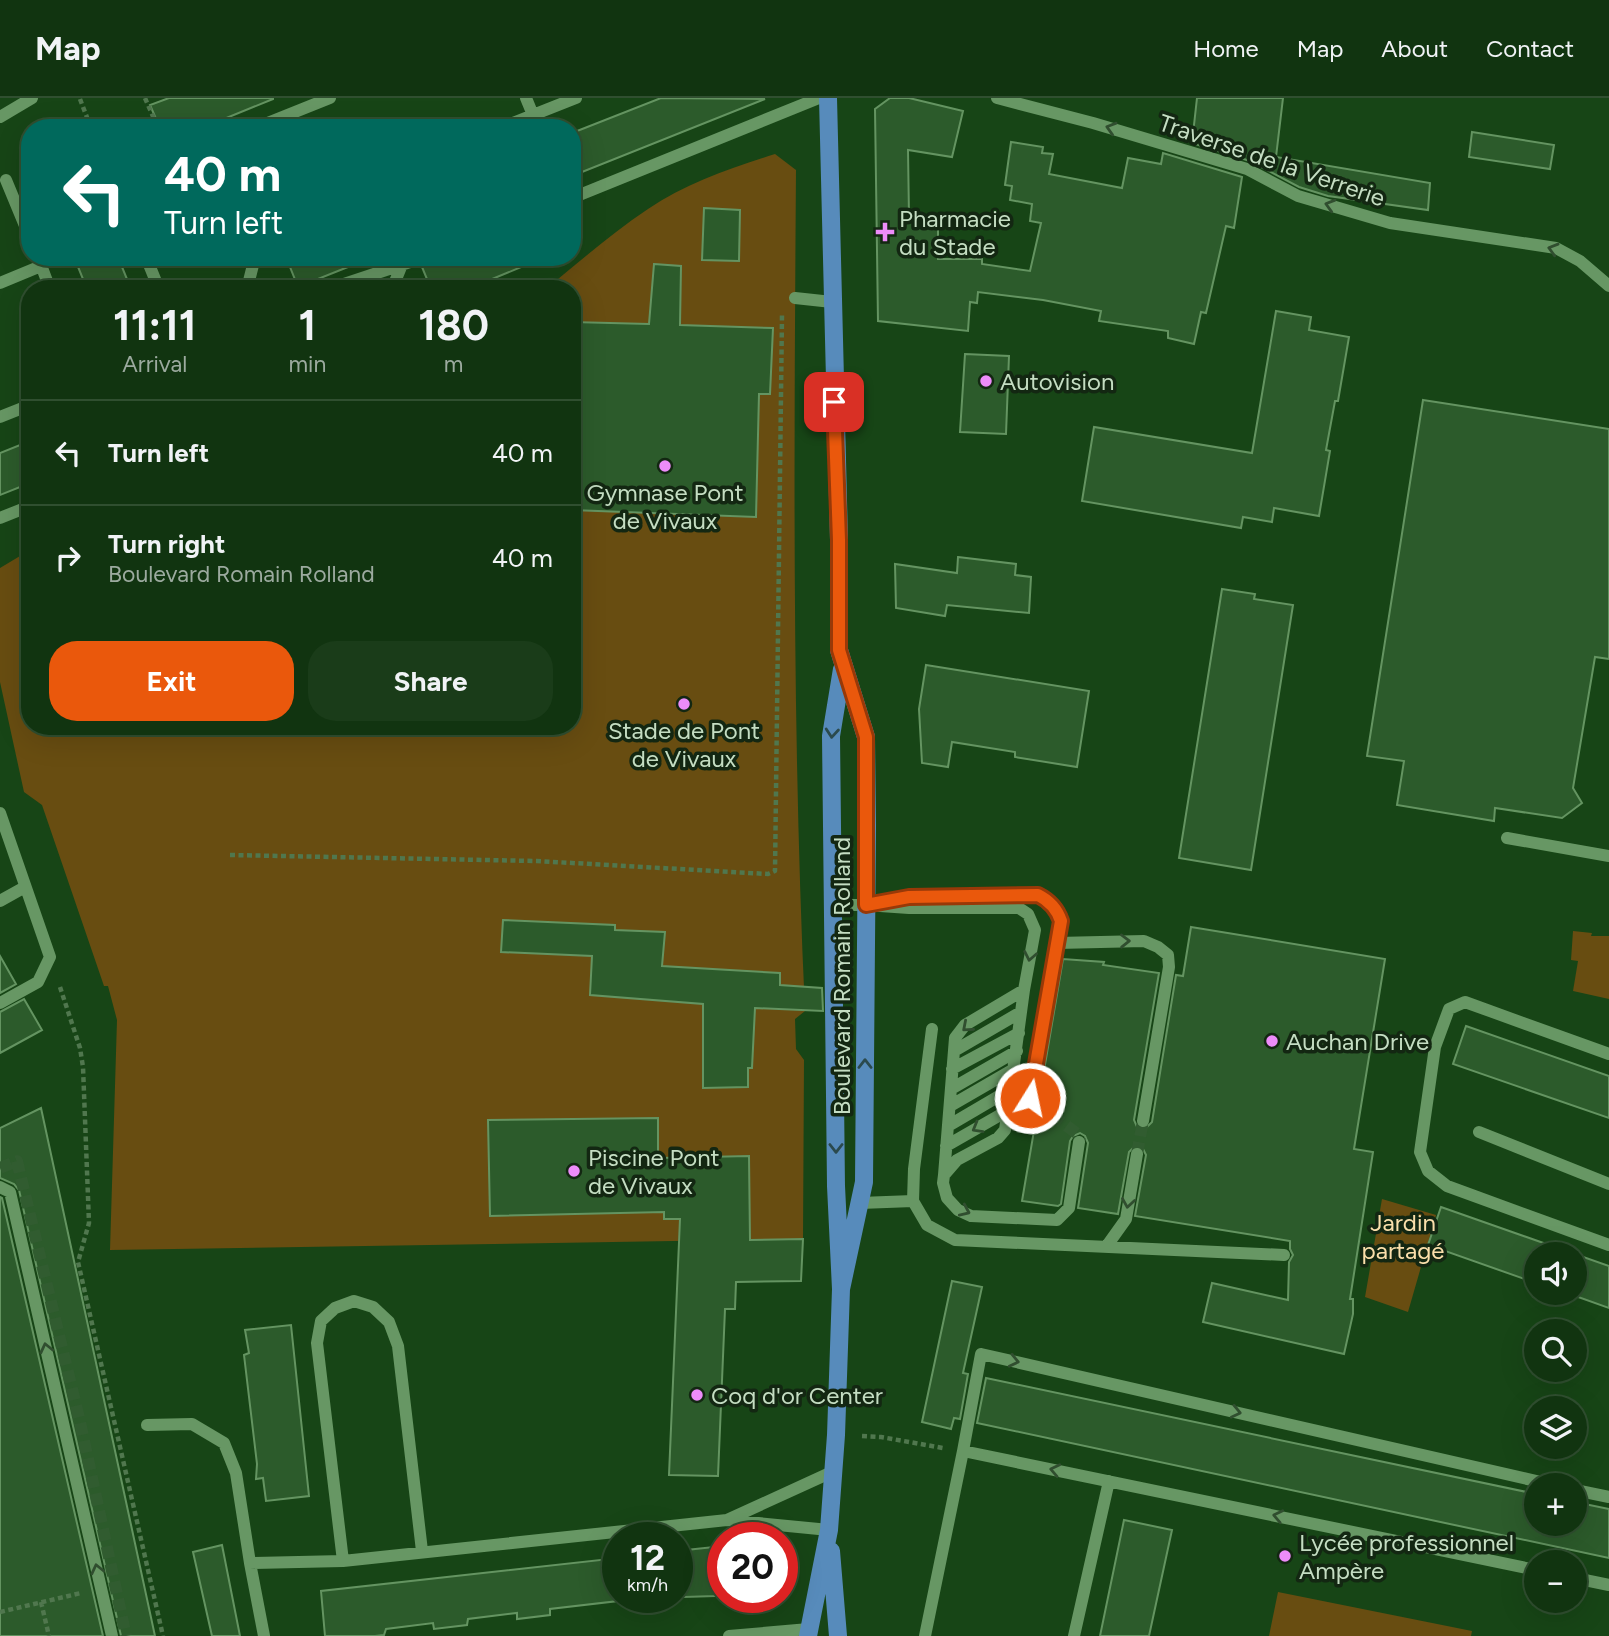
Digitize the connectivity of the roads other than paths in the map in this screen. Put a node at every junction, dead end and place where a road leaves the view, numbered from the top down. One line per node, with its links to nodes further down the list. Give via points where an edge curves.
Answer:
1 (32, 98): 9 (street)
2 (330, 98): 10 (street)
3 (526, 98): 8 (street)
4 (576, 98): 8 (street)
5 (819, 98): 13 (street)
6 (828, 98): 22 (main road, Boulevard Romain Rolland)
7 (997, 98): 20 (street, Traverse de la Verrerie, one-way to 7, via 1556,248 1390,223 1298,196 1247,169)
8 (533, 114): 11 (street)
9 (0, 117)
10 (278, 119)
11 (521, 119)
12 (6, 180): 14 (street)
13 (581, 194)
14 (21, 216)
15 (32, 266): 19 (street)
16 (401, 267): 17 (street); 18 (street)
17 (353, 280)
18 (396, 280)
19 (0, 283)
20 (1609, 286)
21 (795, 298): 22 (street)
22 (832, 302): 27 (main road, Boulevard Romain Rolland)
23 (21, 409): 24 (street)
24 (0, 417)
25 (21, 510): 26 (street)
26 (0, 518)
27 (842, 665): 33 (main road, Boulevard Romain Rolland, one-way to 33, via 831,736); 34 (main road, Boulevard Romain Rolland, via 866,737)
28 (0, 813): 31 (street)
29 (1507, 838): 30 (street)
30 (1609, 856)
31 (25, 887): 32 (street); 37 (street, via 50,957 38,982)
32 (0, 901)
33 (834, 905): 34 (street); 65 (main road, Boulevard Romain Rolland, one-way to 65)
34 (866, 905): 35 (street, via 909,897 1038,895 1057,910 1061,921); 36 (street, one-way to 36, via 1019,908 1028,914 1035,930); 61 (main road, Boulevard Romain Rolland, one-way to 34, via 864,1182)
35 (1057, 943): 48 (street, via 1030,1098); 51 (street, one-way to 51, via 1144,941 1168,955)
36 (1024, 990): 38 (street); 41 (street, one-way to 41, via 965,1025 955,1038)
37 (0, 1003)
38 (1021, 1012): 40 (street); 41 (street)
39 (932, 1029): 60 (street)
40 (1018, 1033): 42 (street); 44 (street)
41 (954, 1051): 44 (street)
42 (1017, 1051): 45 (street); 46 (street)
43 (1609, 1054): 62 (street, via 1465,1002 1449,1009 1435,1047 1420,1152 1428,1171 1447,1186)
44 (953, 1069): 46 (street)
45 (1014, 1069): 47 (street); 49 (street)
46 (951, 1089): 49 (street)
47 (1012, 1089): 50 (street); 52 (street)
48 (1038, 1104)
49 (950, 1106): 52 (street)
50 (1007, 1111): 55 (street, one-way to 55); 57 (street, via 1005,1130 998,1138 957,1160)
51 (1143, 1121)
52 (948, 1126): 55 (street)
53 (1479, 1132): 58 (street)
54 (1079, 1142): 57 (street, one-way to 54, via 947,1198 971,1216 1057,1220 1069,1208)
55 (946, 1146): 57 (street)
56 (1137, 1154): 63 (street, one-way to 63, via 1126,1219)
57 (944, 1175)
58 (1609, 1184)
59 (0, 1187): 82 (street, one-way to 59, via 10,1192)
60 (913, 1201): 61 (street); 63 (street, via 928,1225 955,1240)
61 (860, 1203): 65 (main road, Boulevard Romain Rolland)
62 (1609, 1245)
63 (1106, 1247): 64 (street)
64 (1284, 1255)
65 (841, 1289): 68 (main road, Boulevard Romain Rolland)
66 (147, 1425): 77 (street, via 192,1424 224,1443 236,1474)
67 (963, 1451): 69 (street, one-way to 69, via 981,1354); 70 (street, one-way to 67); 86 (street)
68 (832, 1472): 73 (street); 74 (main road, Boulevard Romain Rolland)
69 (1524, 1478)
70 (1109, 1482): 78 (street, one-way to 70); 87 (street)
71 (1587, 1492): 72 (street)
72 (1609, 1497)
73 (727, 1520): 74 (street); 75 (street)
74 (829, 1530): 81 (main road, Boulevard Romain Rolland); 85 (main road, Boulevard Romain Rolland)
75 (422, 1551): 76 (street); 76 (street, via 398,1346 389,1322 373,1307 354,1301 335,1308 321,1321 317,1343)
76 (343, 1561): 77 (street)
77 (250, 1563): 83 (street)
78 (1524, 1568)
79 (1587, 1580): 80 (street)
80 (1609, 1585)
81 (808, 1632): 84 (street)
82 (112, 1636)
83 (264, 1636)
84 (729, 1636)
85 (838, 1636)
86 (925, 1636)
87 (1074, 1636)

